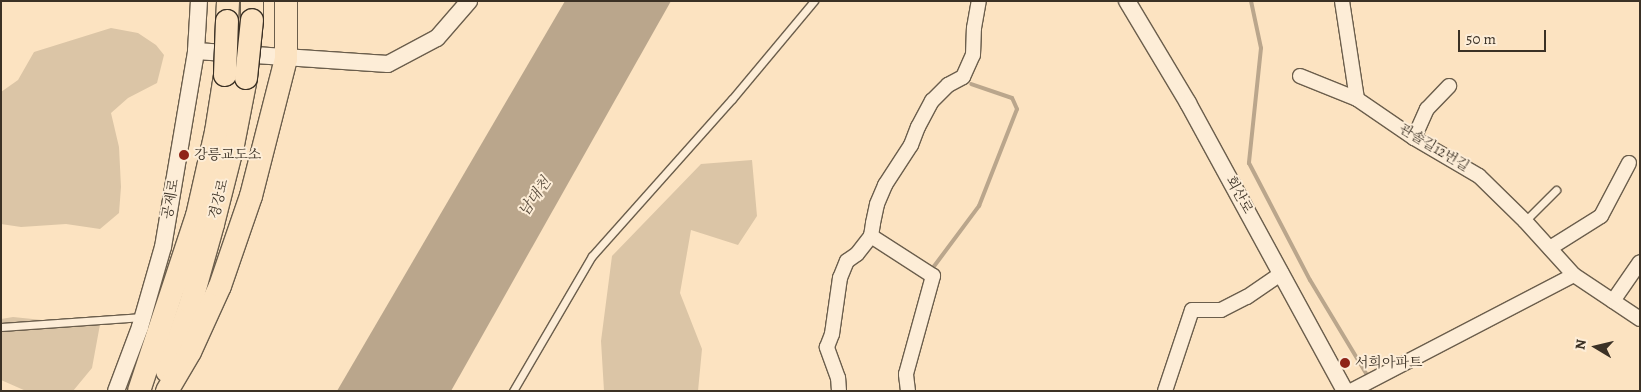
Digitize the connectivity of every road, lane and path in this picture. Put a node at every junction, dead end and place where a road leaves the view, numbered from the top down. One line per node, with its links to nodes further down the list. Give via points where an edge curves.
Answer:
1 (199, 1): 10 (street, 공제로)
2 (286, 1): 11 (highway)
3 (469, 1): 11 (street, via 437,38 388,64)
4 (814, 1): 35 (lane, via 732,100 592,256)
5 (980, 1): 20 (street, via 973,55 963,77 948,85 932,101 911,145 876,204)
6 (1127, 1): 23 (street, 회산로)
7 (1342, 1): 15 (street)
8 (252, 10): 13 (highway, 경강로, bridge)
9 (228, 11): 13 (highway, 경강로, bridge)
10 (196, 51): 11 (street); 26 (street, 공제로, via 163,247)
11 (286, 59): 34 (highway, via 251,196 223,277 190,352)
12 (1300, 76): 15 (street, 관솔길12번길)
13 (236, 77): 32 (highway, 경강로, via 216,132 197,216); 33 (highway, 경강로, via 233,144 191,303)
14 (1449, 86): 16 (street, via 1427,110)
15 (1357, 99): 16 (street, 관솔길12번길)
16 (1414, 138): 19 (street, 관솔길12번길, via 1479,176)
17 (1629, 163): 21 (street, via 1601,216)
18 (1556, 190): 19 (lane)
19 (1525, 221): 21 (street, 관솔길12번길)
20 (871, 236): 36 (street, via 847,261 840,278 832,334 827,347); 37 (street, via 933,276 906,374)
21 (1550, 248): 24 (street, 관솔길12번길)
22 (1640, 262): 25 (street)
23 (1282, 273): 39 (street, via 1247,297 1220,310 1192,310); 40 (street, 회산로)
24 (1574, 275): 25 (street, 관솔길12번길); 29 (street)
25 (1613, 301): 27 (street, 관솔길12번길)
26 (143, 317): 28 (lane); 31 (street, 공제로)
27 (1640, 319)
28 (1, 327)
29 (1357, 388)
30 (922, 390): 38 (street)
31 (116, 391)
32 (139, 391)
33 (160, 391)
34 (167, 391)
35 (513, 391)
36 (839, 391)
37 (908, 391)
38 (912, 391)
39 (1165, 391)
40 (1345, 391)

